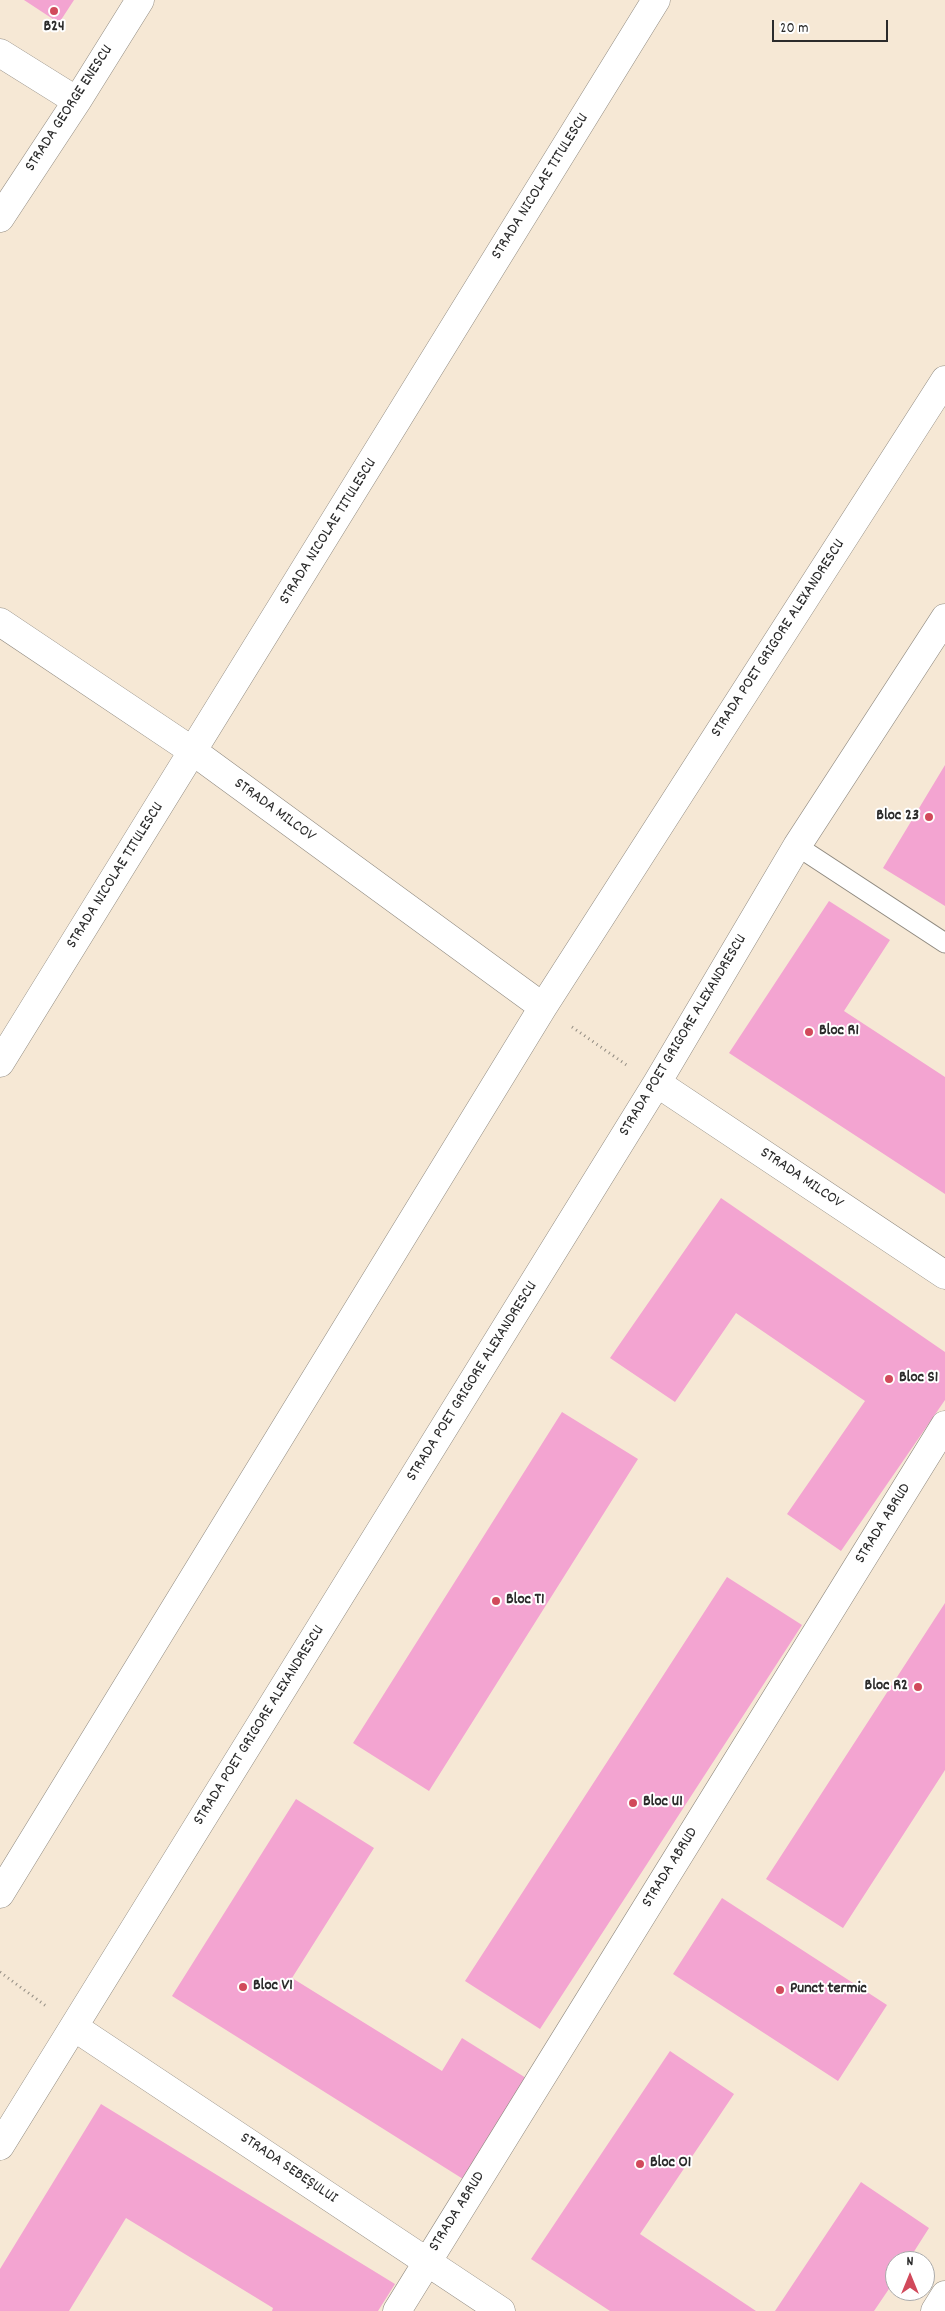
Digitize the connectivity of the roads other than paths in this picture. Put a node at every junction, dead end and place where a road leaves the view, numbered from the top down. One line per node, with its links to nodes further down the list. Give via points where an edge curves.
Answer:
1 (140, 0): 4 (street, STRADA GEORGE ENESCU)
2 (656, 0): 9 (street, STRADA NICOLAE TITULESCU)
3 (0, 53): 4 (street)
4 (77, 101): 5 (street, STRADA GEORGE ENESCU)
5 (0, 218)
6 (945, 380): 12 (street, STRADA POET GRIGORE ALEXANDRESCU)
7 (945, 618): 10 (street, STRADA POET GRIGORE ALEXANDRESCU)
8 (0, 622): 9 (street, STRADA MILCOV)
9 (194, 752): 12 (street, STRADA MILCOV); 13 (street, STRADA NICOLAE TITULESCU)
10 (797, 846): 11 (lane); 14 (street, STRADA POET GRIGORE ALEXANDRESCU)
11 (945, 943)
12 (543, 1007): 17 (street, STRADA POET GRIGORE ALEXANDRESCU)
13 (0, 1063)
14 (657, 1083): 15 (street, STRADA MILCOV); 18 (street, STRADA POET GRIGORE ALEXANDRESCU)
15 (945, 1275)
16 (945, 1425): 20 (street, STRADA ABRUD)
17 (0, 1894)
18 (74, 2027): 19 (street, STRADA POET GRIGORE ALEXANDRESCU); 20 (street, STRADA SEBEȘULUI)
19 (0, 2146)
20 (427, 2261): 22 (street, STRADA ABRUD); 23 (street, STRADA SEBEȘULUI)
21 (945, 2295): 24 (street)
22 (397, 2311)
23 (501, 2311)
24 (935, 2311)

